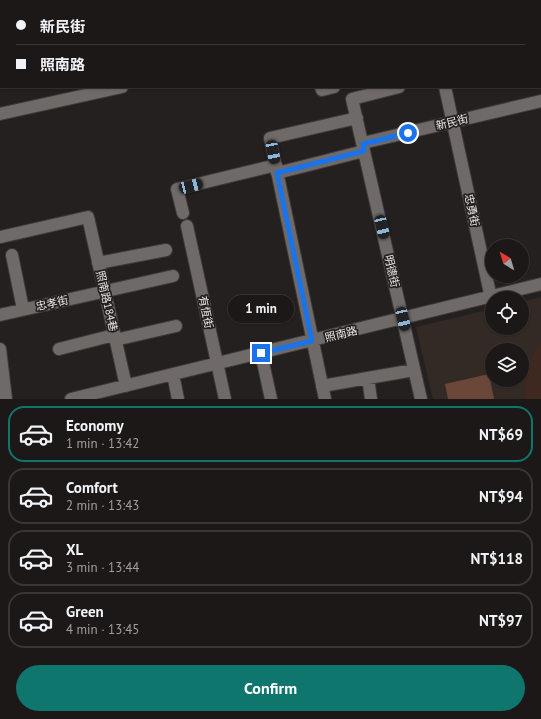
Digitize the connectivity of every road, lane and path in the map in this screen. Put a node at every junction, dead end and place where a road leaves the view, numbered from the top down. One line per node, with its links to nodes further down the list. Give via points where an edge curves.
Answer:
1 (117, 88): 7 (street)
2 (321, 88): 3 (street)
3 (330, 88)
4 (396, 88): 8 (street, 明德街, via 352,99)
5 (445, 88): 9 (street, 忠勇街)
6 (541, 101): 9 (street, 新民街)
7 (0, 114)
8 (357, 118): 10 (street, 明德街); 11 (street, via 270,138)
9 (452, 122): 10 (street, 新民街); 21 (street, 忠勇街)
10 (364, 147): 11 (street, 新民街); 26 (street, 明德街)
11 (276, 169): 12 (street, 新民街, via 177,189); 29 (street)
12 (183, 213)
13 (187, 226): 33 (street, 有恆街)
14 (1, 237): 17 (street, 照南路184巷, via 88,217)
15 (166, 250): 17 (street)
16 (12, 255): 24 (street)
17 (98, 263): 20 (street, 照南路184巷)
18 (173, 276): 20 (street, 忠孝街)
19 (541, 284): 22 (street, 照南路)
20 (104, 291): 24 (street, 忠孝街); 28 (street, 照南路184巷)
21 (489, 291)
22 (516, 291)
23 (485, 299): 26 (street, 照南路)
24 (23, 309): 25 (street, 忠孝街)
25 (0, 315)
26 (403, 319): 29 (street, 照南路); 34 (street, 明德街)
27 (176, 326): 28 (street)
28 (115, 338): 31 (street); 37 (street, 照南路184巷)
29 (312, 341): 32 (street, 照南路); 38 (street)
30 (0, 349): 40 (street)
31 (59, 349)
32 (261, 353): 33 (street, 照南路); 44 (street)
33 (217, 364): 35 (street, 照南路); 43 (street, 有恆街)
34 (414, 370): 36 (street); 47 (street, 明德街)
35 (173, 374): 37 (street, 照南路); 42 (street)
36 (368, 378): 38 (street); 46 (street)
37 (126, 386): 39 (street, 照南路)
38 (322, 386): 45 (street)
39 (101, 395): 41 (street, 照南路)
40 (6, 399)
41 (70, 399)
42 (178, 399)
43 (225, 399)
44 (272, 399)
45 (325, 399)
46 (372, 399)
47 (421, 399)

